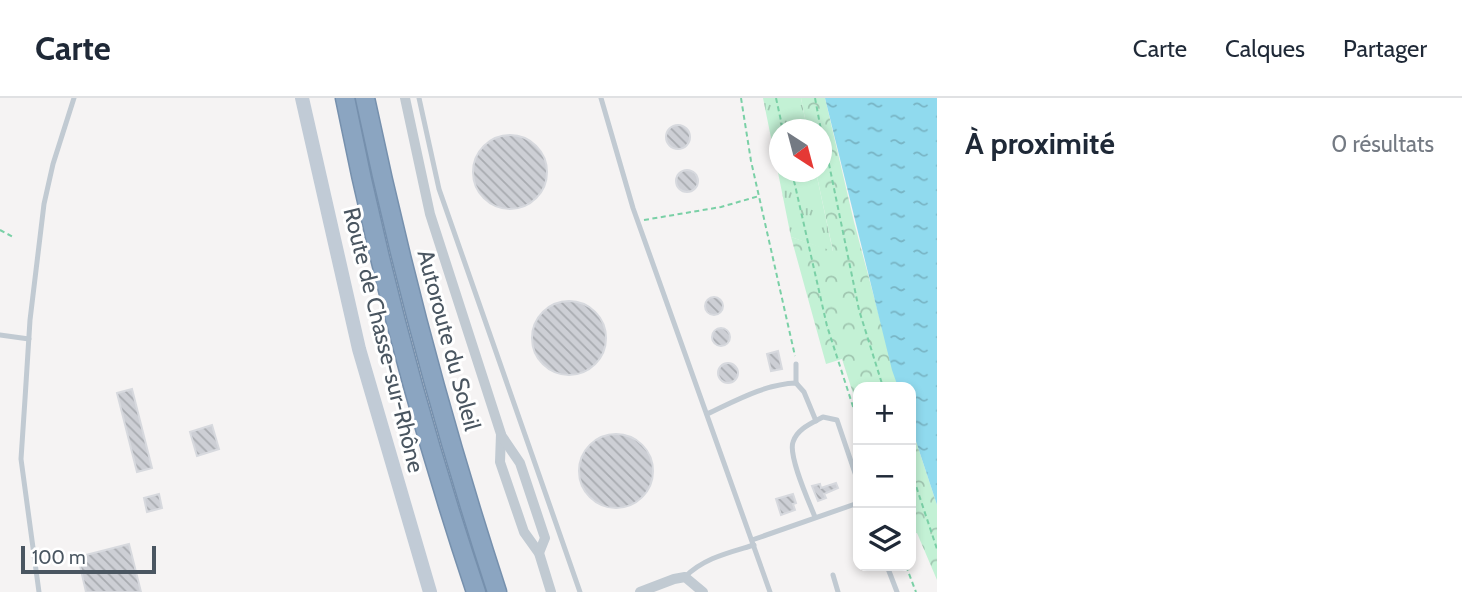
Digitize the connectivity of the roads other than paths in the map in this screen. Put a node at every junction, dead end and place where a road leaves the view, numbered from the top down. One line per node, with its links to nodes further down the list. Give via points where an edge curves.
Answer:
1 (74, 98): 9 (lane, via 44,204)
2 (302, 98): 24 (main road, Route de Chasse-sur-Rhône, via 359,349)
3 (345, 98): 25 (highway, Autoroute du Soleil, via 407,359)
4 (365, 98): 26 (highway, Autoroute du Soleil, via 424,347)
5 (405, 98): 14 (street, via 430,214)
6 (419, 98): 28 (lane, via 439,189)
7 (601, 98): 12 (lane, via 638,222)
8 (0, 335): 9 (lane)
9 (29, 339): 23 (lane, via 21,459)
10 (796, 364): 11 (lane)
11 (796, 383): 12 (lane, via 782,383); 13 (lane)
12 (707, 414): 18 (lane)
13 (816, 421): 15 (lane, via 823,417 837,420); 17 (lane, via 792,443)
14 (501, 435): 19 (street, via 500,461 524,532); 19 (street, via 520,463 545,538)
15 (853, 467)
16 (853, 505): 17 (lane)
17 (815, 517): 18 (lane)
18 (753, 543): 22 (lane, via 696,566); 31 (lane)
19 (540, 554): 27 (street)
20 (889, 571): 33 (lane)
21 (832, 575): 32 (lane)
22 (685, 577): 29 (street); 30 (street)
23 (39, 592)
24 (430, 592)
25 (476, 592)
26 (497, 592)
27 (551, 592)
28 (580, 592)
29 (640, 592)
30 (703, 592)
31 (770, 592)
32 (838, 592)
33 (897, 592)

